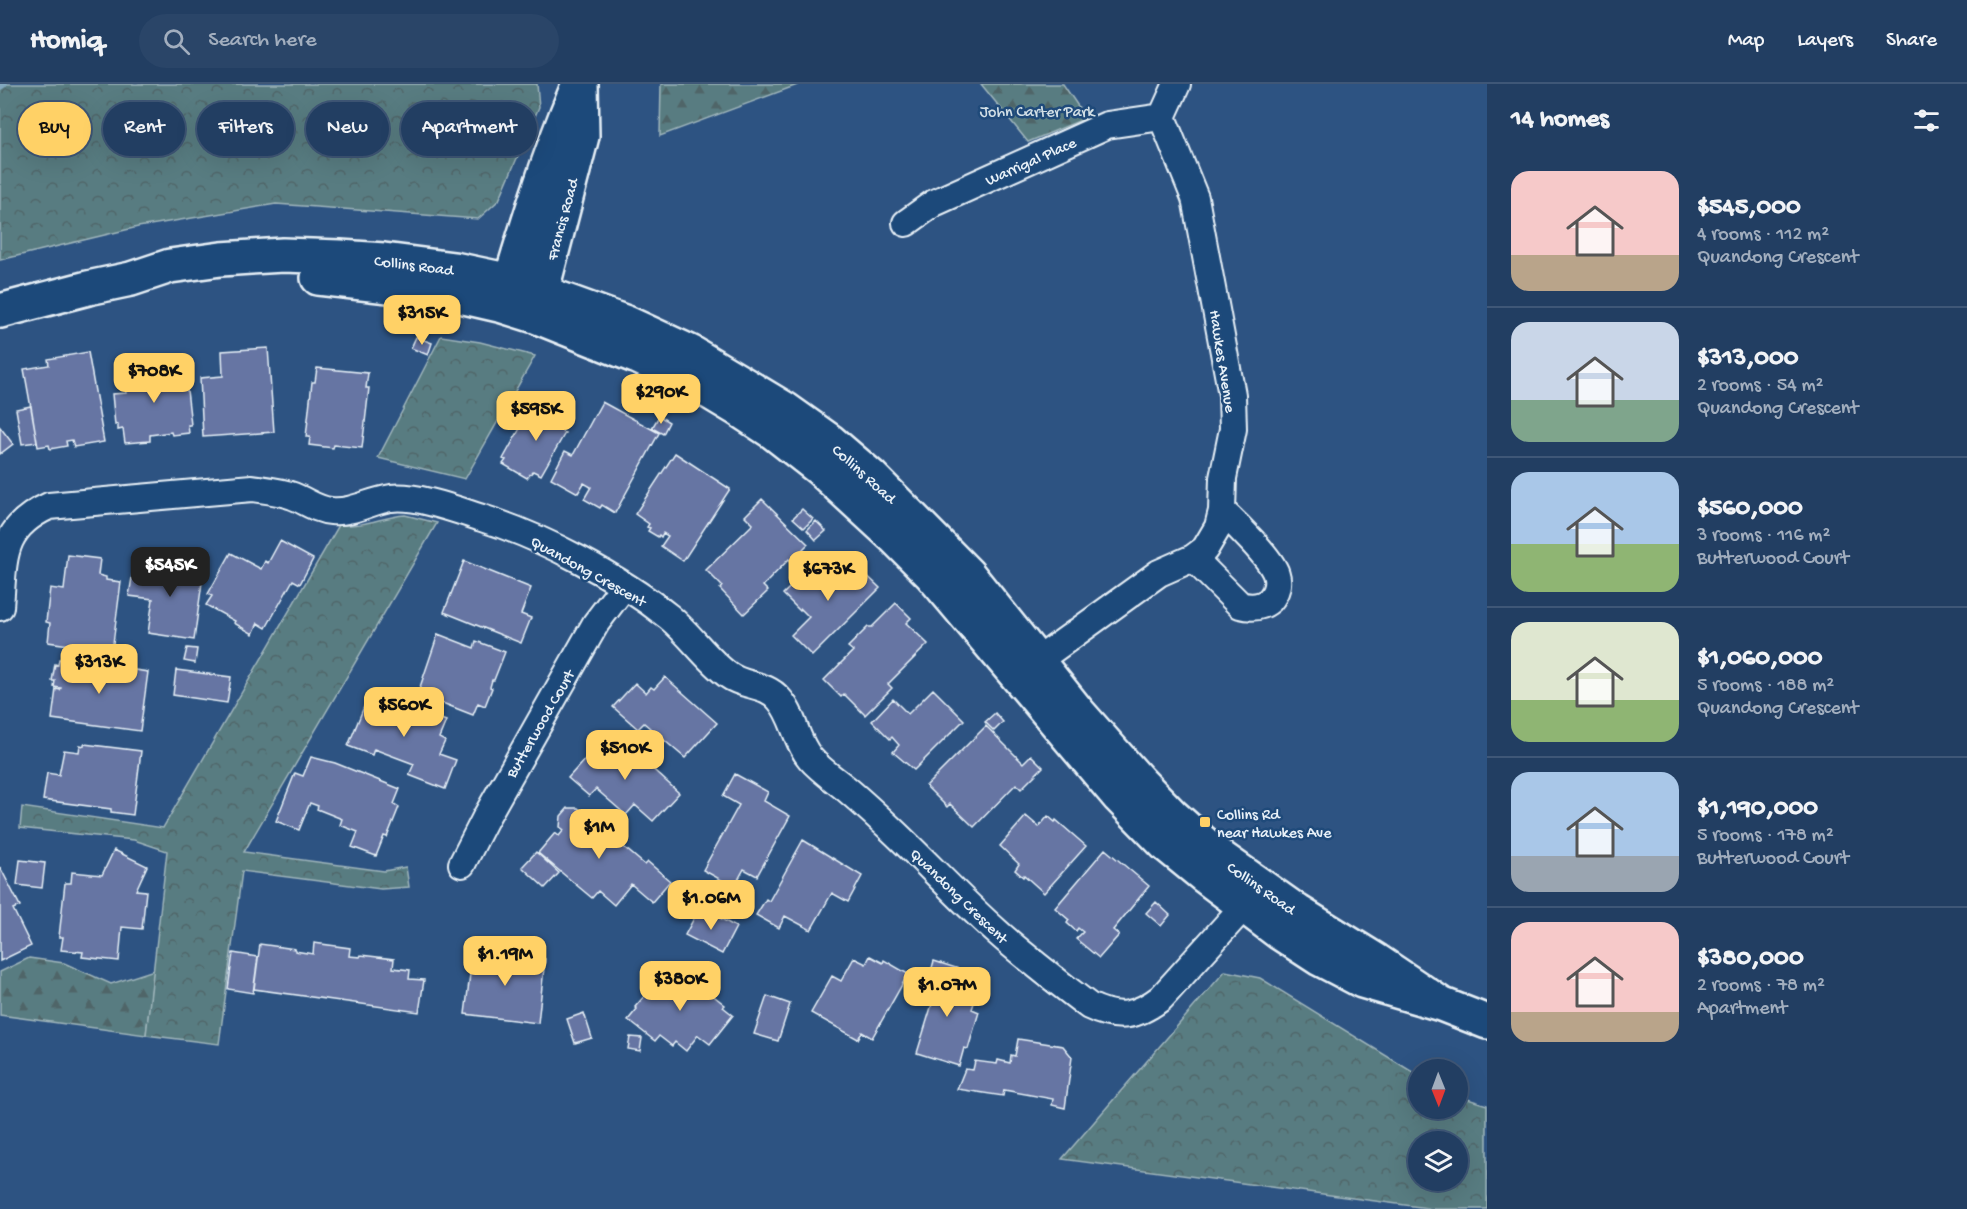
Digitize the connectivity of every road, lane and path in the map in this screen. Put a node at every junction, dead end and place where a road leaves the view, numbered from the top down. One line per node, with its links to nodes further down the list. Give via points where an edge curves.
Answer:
1 (580, 84): 5 (main road, Francis Road, via 559,131); 6 (main road, Francis Road, via 582,136)
2 (1176, 84): 3 (street)
3 (1162, 117): 4 (street, Warrigal Place, via 1107,125 934,203); 8 (street, Hawkes Avenue, via 1195,198 1232,395 1233,429 1223,478)
4 (906, 223)
5 (507, 294): 6 (main road, Collins Road); 7 (main road, Collins Road, via 442,292 330,278 248,277 173,282 131,279)
6 (538, 304): 12 (main road, Collins Road, via 627,323 690,352 775,402 830,441 872,477 968,574); 14 (main road, Collins Road, via 696,384 774,433 820,469 931,574 1149,828 1172,850)
7 (0, 311)
8 (1222, 511): 9 (street, Hawkes Avenue, via 1212,538); 9 (street, via 1271,565 1277,588 1273,596 1259,607 1240,605)
9 (1193, 558): 12 (street, Hawkes Avenue, via 1159,573)
10 (624, 586): 11 (street, Quandong Crescent, via 529,535 441,506 394,498 346,512 328,511 293,496 252,488 64,504 33,513 17,526 6,546); 13 (street, Butterwood Court, via 596,623); 14 (street, Quandong Crescent, via 681,627 731,678 763,687 778,696 811,759 995,931 1089,1006 1118,1015 1148,1008)
11 (0, 607)
12 (1037, 661): 14 (main road, Collins Road, via 1114,753 1172,815 1216,854)
13 (462, 864)
14 (1253, 897): 15 (main road, Collins Road, via 1298,912 1440,1004)
15 (1487, 1022)

